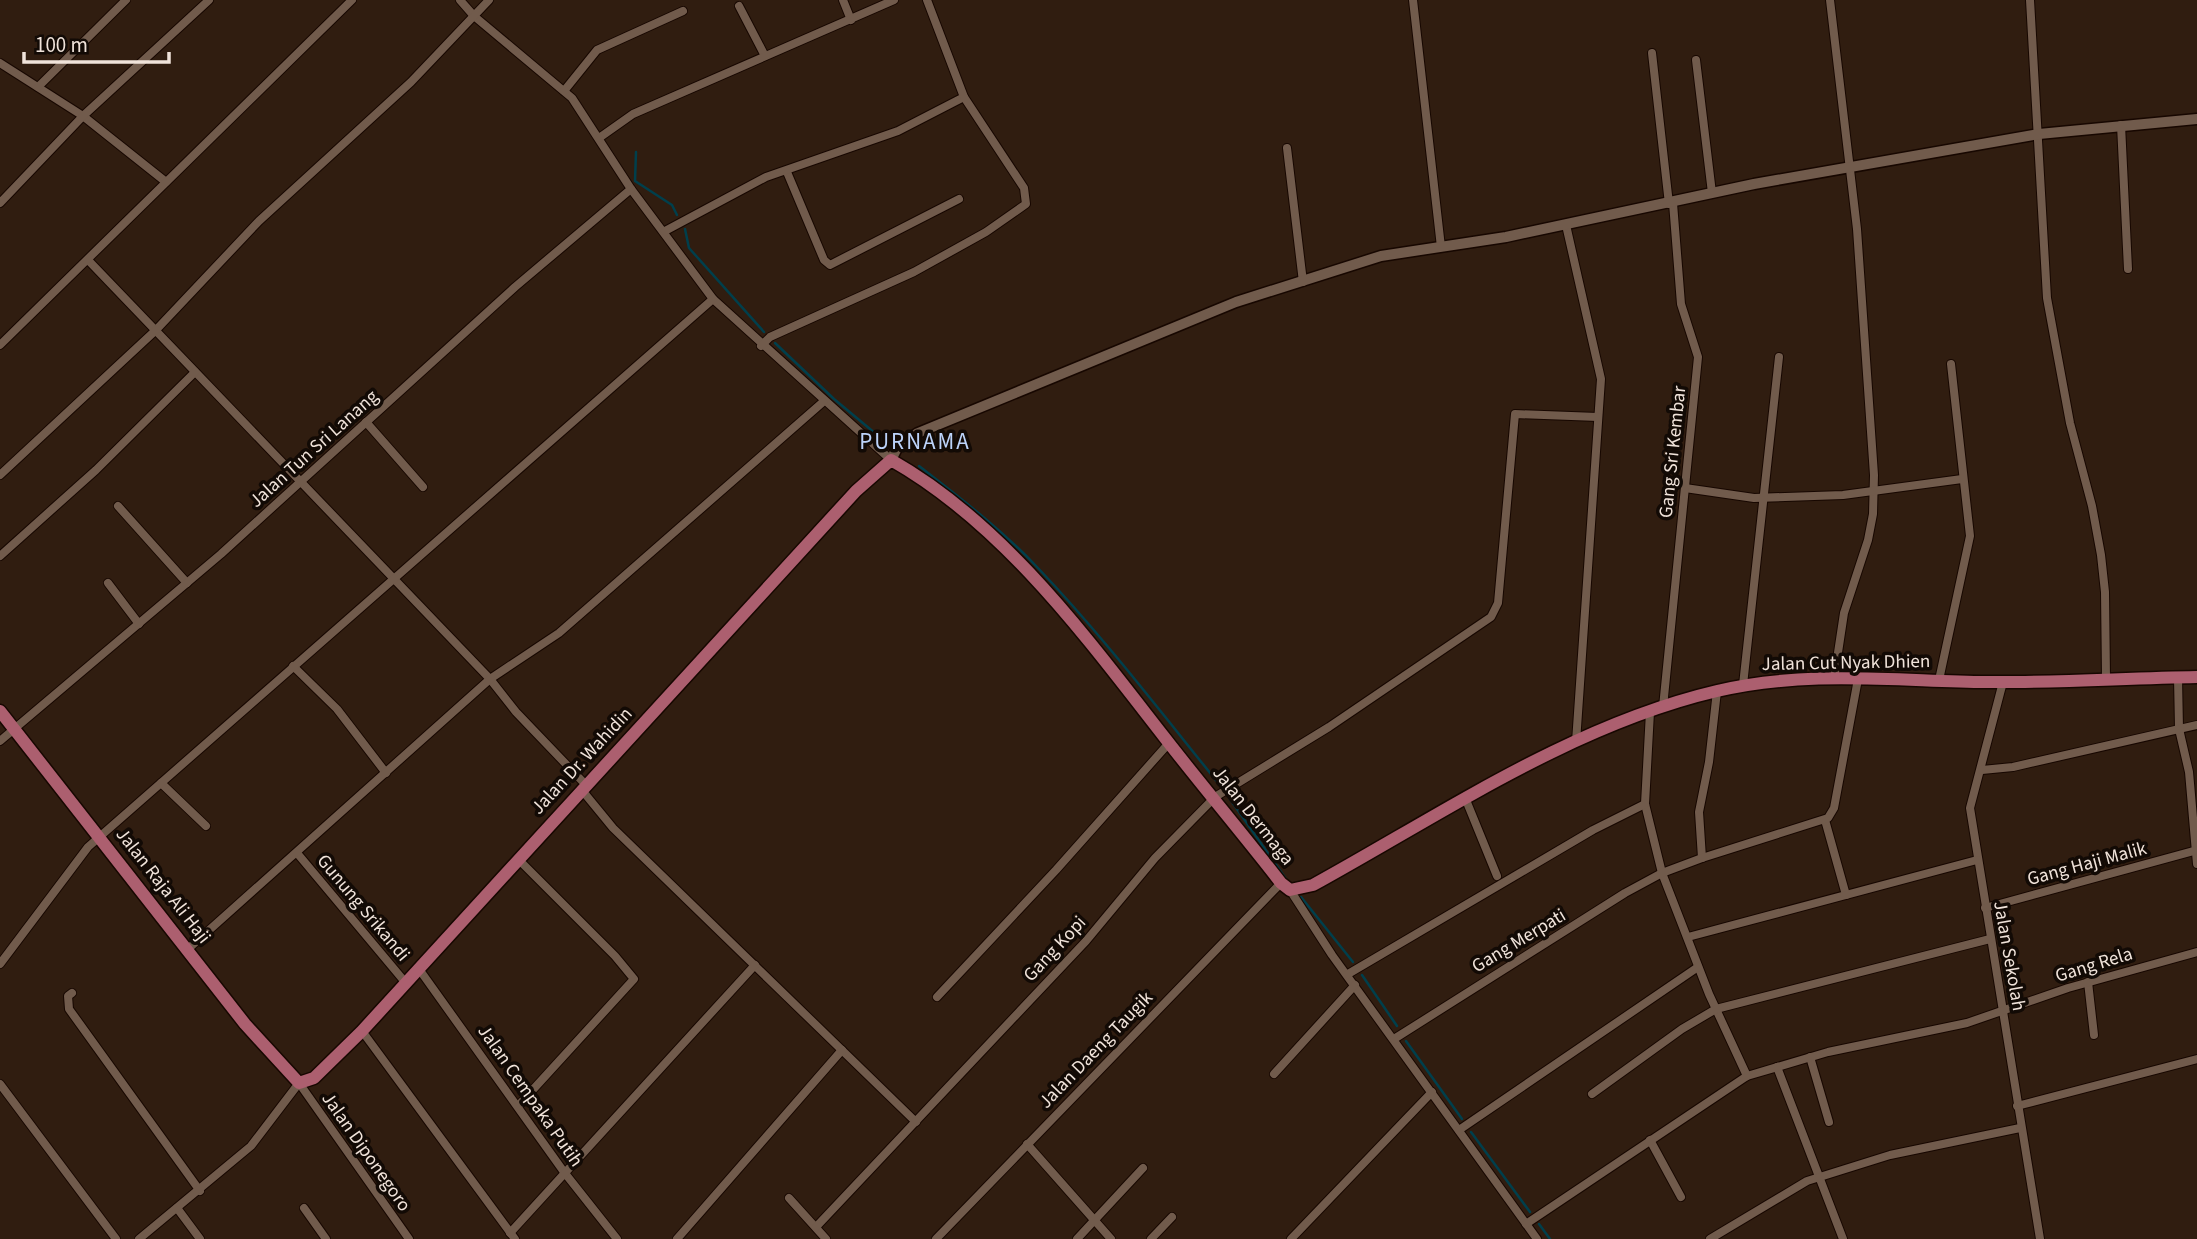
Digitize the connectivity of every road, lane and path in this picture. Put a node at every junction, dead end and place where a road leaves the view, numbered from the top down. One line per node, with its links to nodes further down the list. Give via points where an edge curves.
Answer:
1 (126, 0): 22 (street)
2 (209, 0): 25 (street)
3 (337, 0): 14 (street)
4 (352, 0): 14 (street)
5 (460, 0): 16 (street)
6 (489, 0): 16 (street)
7 (843, 0): 17 (street)
8 (894, 0): 17 (street)
9 (927, 0): 24 (street)
10 (1413, 0): 41 (street)
11 (1830, 0): 31 (street)
12 (2030, 0): 28 (street)
13 (738, 6): 19 (street)
14 (344, 8): 33 (street)
15 (683, 11): 23 (street, via 597,50)
16 (474, 16): 23 (street); 46 (street, via 411,82 259,221)
17 (851, 20): 19 (street)
18 (1652, 53): 38 (street, Gang Sri Kembar)
19 (765, 56): 29 (street, via 633,114)
20 (1696, 60): 35 (street)
21 (0, 62): 22 (street)
22 (38, 87): 25 (street)
23 (564, 91): 29 (street)
24 (964, 97): 32 (street, via 898,131); 48 (street, via 1024,188 1026,204 914,272 770,337)
25 (83, 116): 33 (street); 37 (street)
26 (2197, 119): 27 (street)
27 (2121, 125): 28 (street); 43 (street)
28 (2039, 134): 31 (street); 72 (street, via 2050,320 2101,555)
29 (599, 138): 34 (street)
30 (1287, 148): 44 (street)
31 (1850, 169): 35 (street); 61 (street, via 1868,359)
32 (787, 172): 36 (street, via 830,265); 40 (street, via 766,177)
33 (166, 182): 42 (street)
34 (631, 189): 40 (street); 54 (street, Jalan Tun Sri Lanang)
35 (1712, 193): 38 (street)
36 (959, 199)
37 (0, 203)
38 (1671, 204): 39 (street); 60 (street, Gang Sri Kembar, via 1681,304 1698,350)
39 (1566, 225): 41 (street); 53 (street, via 1597,352 1601,379)
40 (665, 230): 45 (street)
41 (1441, 247): 44 (street, via 1381,256)
42 (88, 260): 46 (street); 47 (street)
43 (2128, 269)
44 (1303, 282): 55 (street, via 1236,302 918,433 898,446)
45 (713, 299): 48 (street); 65 (street)
46 (156, 330): 51 (street); 56 (street)
47 (0, 345)
48 (761, 346): 52 (street)
49 (1779, 357): 62 (street)
50 (1951, 364): 57 (street)
51 (195, 372): 58 (street); 64 (street)
52 (823, 402): 55 (street); 73 (street, via 559,633)
53 (1598, 417): 86 (street); 92 (street, Gang Kopi, via 1514,414 1498,603 1492,617)
54 (366, 422): 58 (street, Jalan Tun Sri Lanang); 59 (street)
55 (891, 460): 87 (main road, Jalan Dermaga, via 933,488 1014,559); 91 (main road, Jalan Dr. Wahidin, via 856,491)
56 (0, 475)
57 (1962, 479): 61 (street); 76 (street, via 1970,546)
58 (301, 483): 65 (street); 67 (street, Jalan Tun Sri Lanang)
59 (423, 487)
60 (1685, 488): 62 (street); 81 (street, Gang Sri Kembar)
61 (1873, 491): 62 (street); 74 (street, via 1868,540 1844,613)
62 (1763, 498): 78 (street)
63 (118, 506): 67 (street)
64 (0, 556)
65 (393, 579): 69 (street); 73 (street)
66 (107, 583): 68 (street)
67 (187, 583): 68 (street, Jalan Tun Sri Lanang)
68 (139, 624): 83 (street, Jalan Tun Sri Lanang)
69 (293, 666): 89 (street, via 337,709); 90 (street)
70 (2178, 677): 71 (main road, Jalan Cut Nyak Dhien); 72 (main road, Jalan Cut Nyak Dhien); 84 (street)
71 (2197, 677)
72 (2106, 678): 77 (main road, Jalan Cut Nyak Dhien)
73 (491, 679): 89 (street); 91 (street)
74 (1834, 679): 75 (main road, Jalan Cut Nyak Dhien); 78 (main road, Jalan Cut Nyak Dhien)
75 (1858, 679): 76 (main road, Jalan Cut Nyak Dhien); 95 (street, via 1834,808)
76 (1939, 680): 77 (main road, Jalan Cut Nyak Dhien)
77 (2003, 682): 88 (street, Jalan Sekolah)
78 (1743, 685): 79 (main road, Jalan Cut Nyak Dhien)
79 (1717, 691): 81 (main road, Jalan Cut Nyak Dhien); 100 (street, via 1699,812)
80 (0, 710): 83 (main road, Jalan Raja Ali Haji)
81 (1657, 710): 86 (main road, Jalan Cut Nyak Dhien); 94 (street, Gang Sri Kembar)
82 (2197, 724): 84 (street)
83 (14, 728): 85 (street, Jalan Tun Sri Lanang); 97 (main road, Jalan Raja Ali Haji)
84 (2179, 729): 88 (street); 98 (street, via 2194,806)
85 (0, 741)
86 (1576, 742): 93 (main road, Jalan Cut Nyak Dhien)
87 (1169, 743): 92 (main road, Jalan Dermaga); 122 (street)
88 (1982, 770): 102 (street, Jalan Sekolah, via 1970,808)
89 (386, 773): 99 (street)
90 (161, 783): 96 (street); 97 (street)
91 (583, 786): 101 (main road, Jalan Dr. Wahidin); 114 (street, via 613,828)
92 (1215, 797): 106 (main road, Jalan Dermaga); 140 (street, Gang Kopi)
93 (1466, 800): 105 (street); 106 (main road, Jalan Cut Nyak Dhien, via 1313,885)
94 (1645, 804): 104 (street, Gang Sri Kembar); 117 (street)
95 (1825, 820): 100 (street, Gang Merpati); 107 (street)
96 (206, 826)
97 (95, 831): 111 (main road, Jalan Raja Ali Haji); 113 (street)
98 (2195, 850): 103 (street); 108 (street, Gang Haji Malik)
99 (298, 853): 111 (street); 118 (street, Gunung Srikandi)
100 (1702, 858): 104 (street, Gang Merpati)
101 (518, 859): 116 (main road, Jalan Dr. Wahidin); 138 (street, via 634,979)
102 (1977, 860): 107 (street); 108 (street, Jalan Sekolah)
103 (2197, 864)
104 (1662, 873): 109 (street, Gang Sri Kembar); 127 (street, Gang Merpati)
105 (1497, 876)
106 (1286, 887): 117 (street, Jalan Dermaga); 145 (street, Jalan Daeng Taugik)
107 (1846, 895): 109 (street)
108 (1985, 908): 110 (street, Jalan Sekolah)
109 (1688, 937): 115 (street, Gang Sri Kembar)
110 (1990, 939): 123 (street); 124 (street, Jalan Sekolah)
111 (188, 949): 134 (main road, Jalan Raja Ali Haji, via 271,1056)
112 (2197, 952): 119 (street, Gang Rela)
113 (0, 964)
114 (755, 965): 128 (street); 147 (street)
115 (1698, 967): 123 (street, Gang Sri Kembar); 143 (street)
116 (419, 969): 118 (main road, Jalan Dr. Wahidin); 138 (street, Jalan Cempaka Putih)
117 (1348, 974): 120 (street, Jalan Dermaga)
118 (405, 982): 125 (main road, Jalan Dr. Wahidin)
119 (2088, 982): 124 (street, Gang Rela); 126 (street)
120 (1355, 985): 127 (street, Jalan Dermaga); 132 (street)
121 (72, 993): 149 (street, via 69,1009)
122 (937, 997)
123 (1716, 1009): 133 (street, Gang Sri Kembar); 137 (street)
124 (2003, 1013): 129 (street, Gang Rela); 139 (street, Jalan Sekolah)
125 (362, 1031): 134 (main road, Jalan Dr. Wahidin, via 314,1078); 158 (street)
126 (2094, 1035)
127 (1394, 1039): 136 (street, Jalan Dermaga)
128 (842, 1050): 140 (street); 165 (street)
129 (1810, 1057): 131 (street, Gang Rela); 141 (street)
130 (2197, 1059): 139 (street)
131 (1777, 1067): 133 (street, Gang Rela); 148 (street)
132 (1274, 1074)
133 (1747, 1076): 144 (street, Gang Rela)
134 (299, 1083): 149 (street, via 251,1146); 163 (street, Jalan Diponegoro)
135 (0, 1084): 159 (street)
136 (1432, 1092): 143 (street, Jalan Dermaga); 171 (street)
137 (1591, 1094)
138 (518, 1106): 147 (street, Jalan Cempaka Putih)
139 (2017, 1106): 142 (street, Jalan Sekolah)
140 (916, 1122): 157 (street, Gang Kopi)
141 (1829, 1122)
142 (2020, 1128): 148 (street, via 1890,1155); 175 (street, Jalan Sekolah)
143 (1459, 1130): 156 (street, Jalan Dermaga)
144 (1650, 1140): 150 (street); 156 (street, Gang Rela)
145 (1027, 1144): 155 (street); 167 (street, Jalan Daeng Taugik)
146 (1143, 1168): 155 (street)
147 (564, 1172): 158 (street); 164 (street, Jalan Cempaka Putih)
148 (1818, 1177): 173 (street); 174 (street)
149 (200, 1191): 152 (street)
150 (1681, 1197)
151 (789, 1198): 157 (street)
152 (177, 1208): 160 (street); 161 (street)
153 (304, 1208): 162 (street)
154 (1172, 1217): 170 (street)
155 (1094, 1222): 168 (street); 169 (street)
156 (1526, 1224): 172 (street, Jalan Dermaga)
157 (816, 1227): 166 (street)
158 (512, 1236)
159 (116, 1239)
160 (139, 1239)
161 (200, 1239)
162 (326, 1239)
163 (409, 1239)
164 (617, 1239)
165 (677, 1239)
166 (826, 1239)
167 (936, 1239)
168 (1077, 1239)
169 (1111, 1239)
170 (1151, 1239)
171 (1291, 1239)
172 (1537, 1239)
173 (1710, 1239)
174 (1843, 1239)
175 (2040, 1239)

